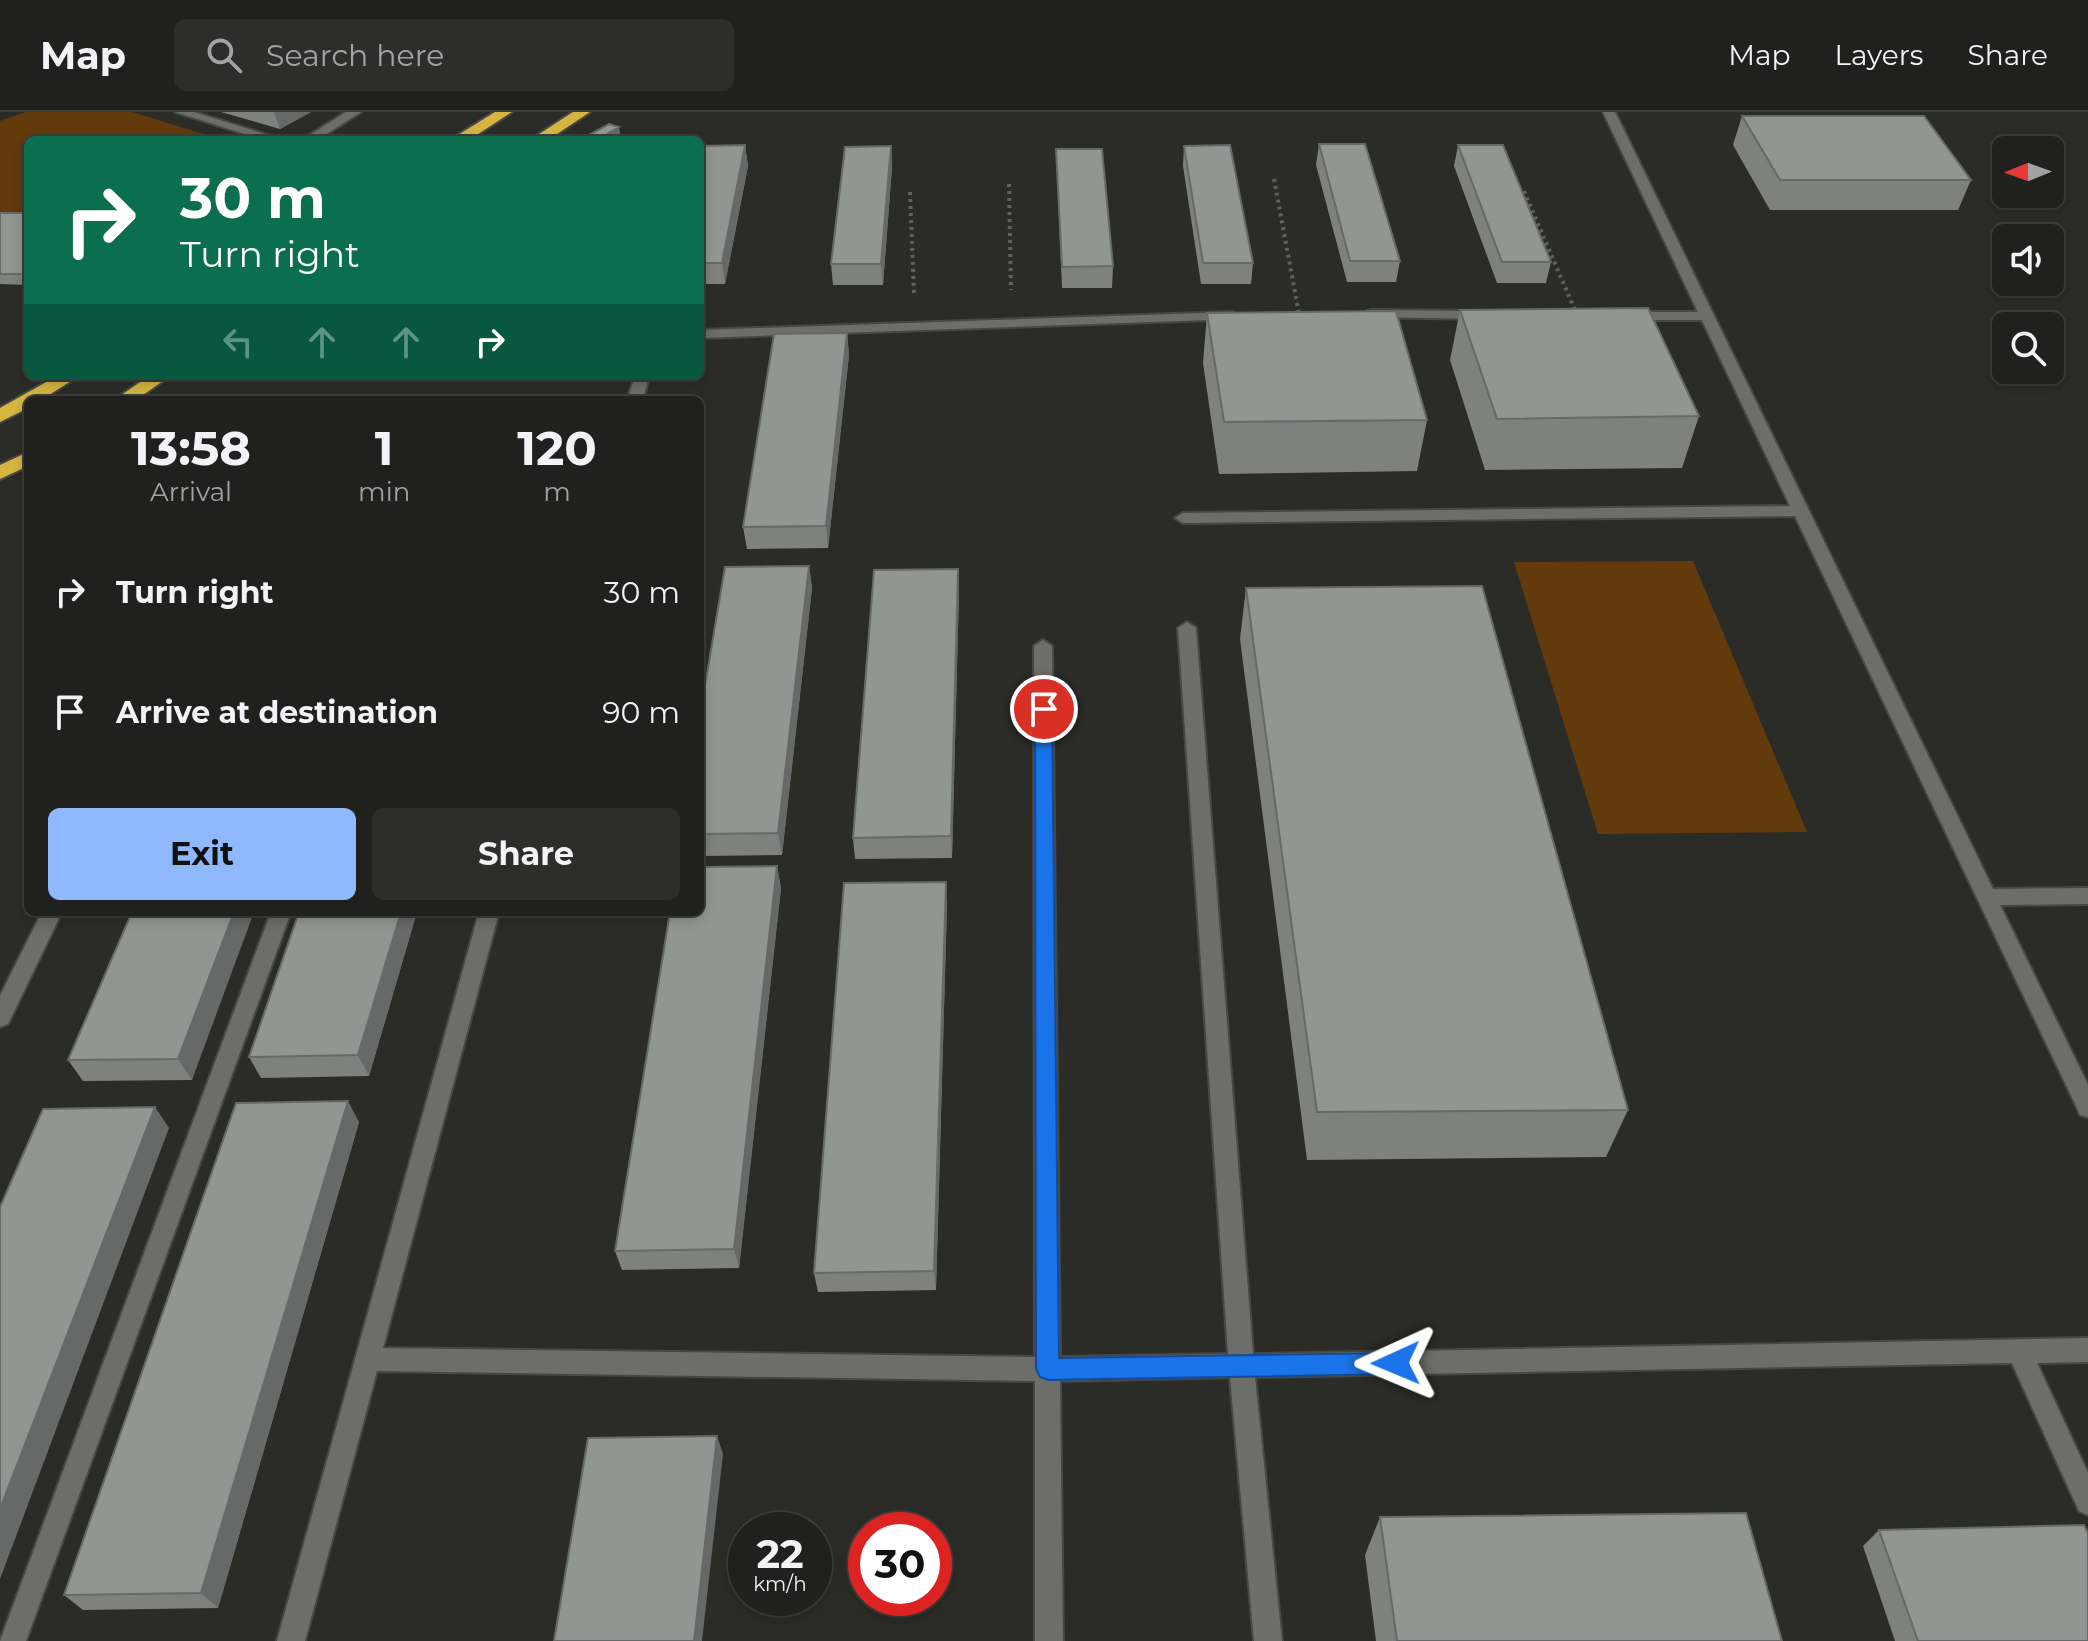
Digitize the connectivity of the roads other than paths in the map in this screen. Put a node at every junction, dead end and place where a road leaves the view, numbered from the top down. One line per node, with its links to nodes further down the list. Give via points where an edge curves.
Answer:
1 (181, 112): 6 (street)
2 (355, 112): 7 (street)
3 (505, 112): 8 (highway)
4 (583, 112): 9 (highway)
5 (1609, 112): 14 (street)
6 (264, 136)
7 (315, 136)
8 (465, 136)
9 (544, 136)
10 (1299, 314): 15 (street)
11 (1361, 314): 12 (street)
12 (1500, 315)
13 (1577, 315): 14 (street)
14 (1708, 316): 24 (street)
15 (704, 334)
16 (63, 380): 18 (highway)
17 (155, 380): 19 (highway)
18 (35, 396)
19 (129, 396)
20 (24, 402): 21 (highway)
21 (0, 416)
22 (24, 460): 23 (highway)
23 (0, 473)
24 (1802, 511): 25 (street); 29 (street)
25 (1183, 518)
26 (1187, 628): 38 (street)
27 (1043, 646): 39 (street)
28 (2088, 896): 29 (street)
29 (1987, 897): 34 (street)
30 (50, 916): 33 (street)
31 (280, 916): 41 (street)
32 (488, 916): 37 (street)
33 (0, 1018)
34 (2088, 1108)
35 (2088, 1350): 36 (street)
36 (2019, 1351): 38 (street); 40 (street)
37 (367, 1359): 39 (street); 42 (street)
38 (1241, 1366): 39 (street); 44 (street)
39 (1048, 1369): 43 (street)
40 (2088, 1502)
41 (12, 1641)
42 (291, 1641)
43 (1049, 1641)
44 (1268, 1641)

